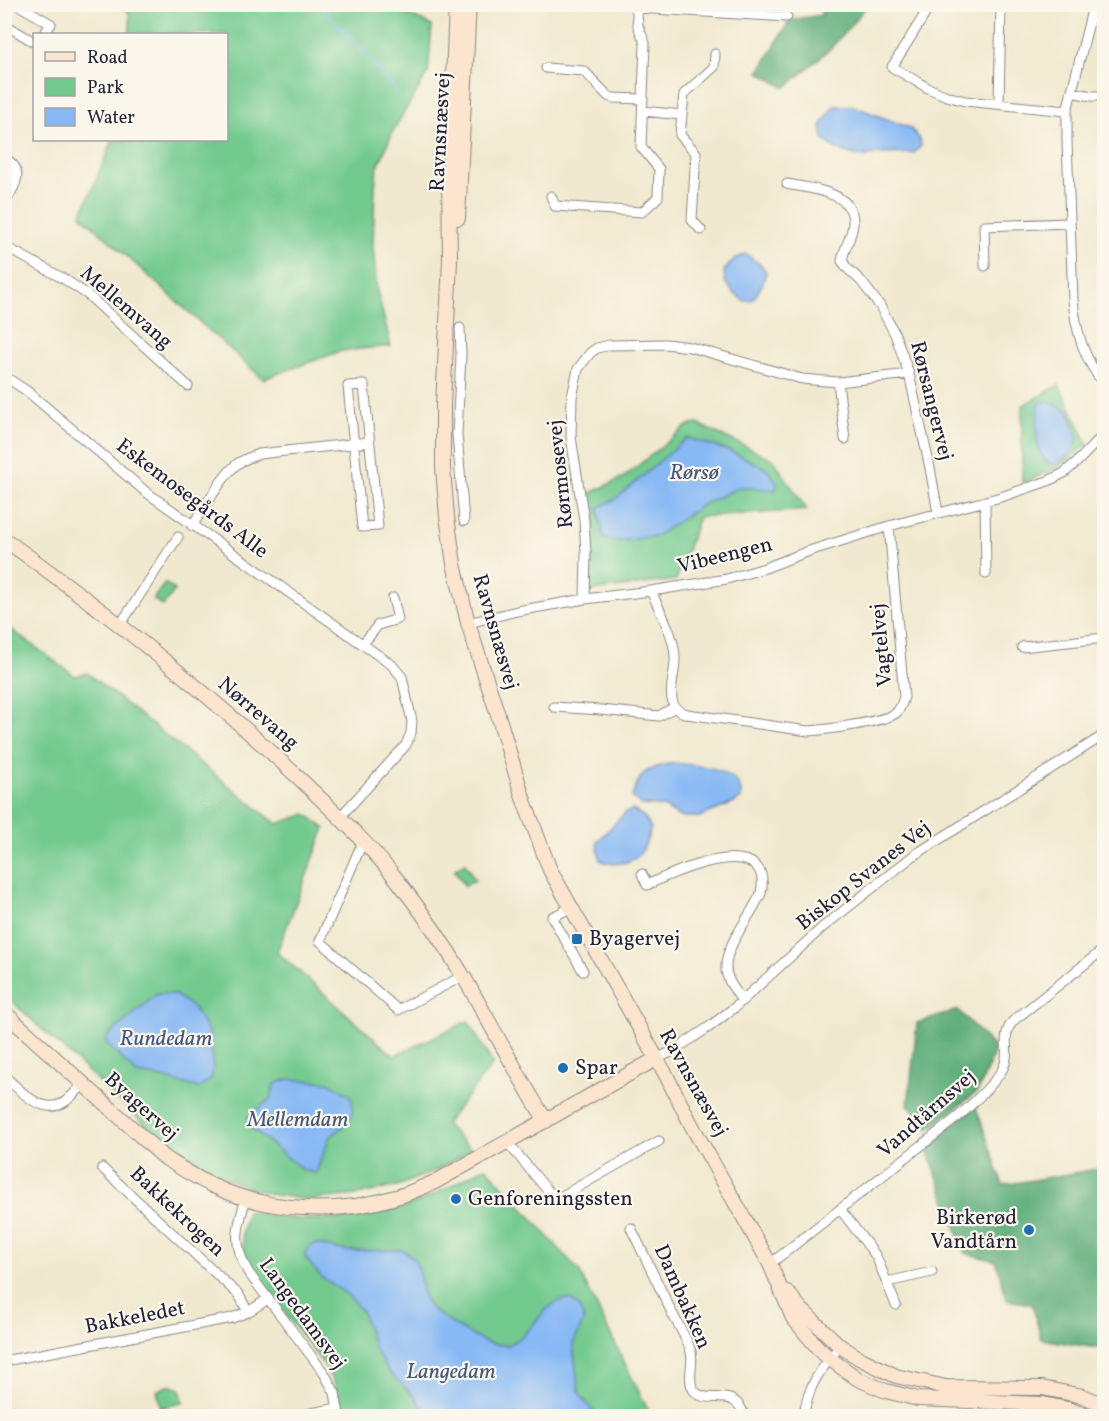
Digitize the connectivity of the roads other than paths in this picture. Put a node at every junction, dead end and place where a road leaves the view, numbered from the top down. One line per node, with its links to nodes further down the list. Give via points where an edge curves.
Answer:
1 (17, 4): 10 (street, via 51,24)
2 (456, 4): 28 (main road, Ravnsnæsvej)
3 (469, 4): 28 (main road, Ravnsnæsvej, via 457,229)
4 (1001, 4): 17 (street)
5 (637, 6): 8 (street); 16 (street, via 638,26 645,43)
6 (930, 6): 17 (street, via 892,67 947,96)
7 (1092, 10): 14 (street)
8 (786, 17)
9 (4, 24): 11 (street)
10 (46, 33)
11 (33, 41)
12 (715, 54): 20 (street, via 714,67 684,94)
13 (554, 58): 16 (street, via 550,69 584,71 608,96)
14 (1071, 92): 15 (street); 19 (street)
15 (1104, 96)
16 (643, 99): 18 (street)
17 (999, 104): 19 (street)
18 (643, 111): 20 (street); 23 (street, via 641,147 659,169 658,197 642,212 555,206)
19 (1067, 111): 25 (street)
20 (682, 114): 26 (street, via 680,135 696,153 692,220)
21 (4, 158): 24 (street, via 17,171 17,182)
22 (787, 184): 34 (street, Rørsangervej, via 833,194 850,209 852,233 842,261 880,306)
23 (551, 196)
24 (4, 204)
25 (1070, 223): 29 (street, via 984,226); 33 (street, via 1075,321 1079,339)
26 (701, 230)
27 (4, 246): 38 (street, Mellemvang, via 88,296)
28 (450, 261): 31 (main road, Ravnsnæsvej)
29 (985, 266)
30 (460, 328): 32 (street)
31 (446, 355): 32 (street); 54 (main road, Ravnsnæsvej, via 443,405 447,518)
32 (461, 355): 45 (street, via 457,434)
33 (1101, 372): 37 (street)
34 (909, 374): 36 (street, Rørmosevej); 44 (street, Rørsangervej)
35 (4, 376): 46 (street, Eskemosegårds Alle)
36 (838, 382): 40 (street); 53 (street, Rørmosevej, via 802,379 690,347 666,344 610,345 590,353 578,369 572,397 571,437 584,520)
37 (1104, 384)
38 (188, 386)
39 (1104, 434): 43 (street, Vibeengen, via 1064,473 1028,489)
40 (845, 439)
41 (369, 442): 42 (street); 42 (street, via 364,385 348,386); 42 (street, via 378,526 362,527)
42 (354, 443): 46 (street, via 247,458 227,474)
43 (985, 501): 44 (street, Vibeengen); 50 (street)
44 (938, 513): 47 (street, Vibeengen)
45 (464, 522)
46 (192, 526): 57 (street, Eskemosegårds Alle)
47 (889, 526): 51 (street, Vibeengen, via 727,579); 60 (street, Vagtelvej, via 904,697 897,711 848,726 808,731 687,714)
48 (178, 537): 55 (street)
49 (4, 539): 55 (main road, Nørrevang)
50 (986, 574)
51 (651, 591): 53 (street, Vibeengen); 60 (street, via 674,645 671,695)
52 (393, 598): 57 (street, via 398,619 378,625)
53 (585, 599): 54 (street, Vibeengen)
54 (468, 623): 65 (main road, Ravnsnæsvej, via 523,798 550,870)
55 (120, 625): 62 (main road, Nørrevang, via 221,708)
56 (1104, 638): 58 (street)
57 (363, 645): 62 (street, Eskemosegårds Alle, via 402,677 411,733 406,745)
58 (1022, 647)
59 (554, 707): 60 (street, via 659,716)
60 (675, 707)
61 (1104, 735): 69 (street, Biskop Svanes Vej, via 913,856 824,927)
62 (339, 817): 63 (main road, Nørrevang)
63 (363, 841): 68 (main road, Nørrevang, via 426,918); 68 (street, via 320,941 398,1010)
64 (642, 874): 69 (street, via 647,885 670,874 726,859 748,861 760,871 760,895 727,957 727,976)
65 (571, 908): 67 (street, via 552,917); 71 (main road, Ravnsnæsvej)
66 (1104, 949): 79 (street, Vandtårnsvej, via 1013,1021 1006,1034 1005,1066 975,1101)
67 (584, 971)
68 (463, 976): 74 (main road, Nørrevang)
69 (742, 1001): 71 (street, Biskop Svanes Vej, via 709,1027)
70 (4, 1012): 73 (main road, Byagervej)
71 (656, 1059): 74 (main road, Byagervej); 81 (main road, Ravnsnæsvej)
72 (4, 1076): 73 (street, Byagervej, via 30,1100 42,1105 64,1103)
73 (84, 1084): 78 (main road, Byagervej, via 165,1158 214,1187)
74 (546, 1121): 76 (main road, Byagervej)
75 (659, 1140): 76 (street, via 562,1196 549,1192)
76 (507, 1142): 78 (main road, Byagervej, via 435,1182 365,1204 308,1209)
77 (102, 1168): 87 (street, Bakkekrogen, via 239,1295)
78 (246, 1198): 85 (street, Langedamsvej, via 237,1245 248,1272)
79 (840, 1209): 81 (street, Vandtårnsvej); 84 (street, via 876,1256)
80 (631, 1228): 94 (street, Dambakken, via 692,1353 694,1390 704,1397 732,1399)
81 (770, 1264): 83 (main road, Ravnsnæsvej)
82 (932, 1272): 84 (street)
83 (776, 1279): 88 (main road, Ravnsnæsvej); 89 (main road, Ravnsnæsvej, via 793,1318)
84 (887, 1282): 86 (street)
85 (268, 1299): 87 (street, Bakkeledet); 92 (street, Langedamsvej, via 324,1373)
86 (896, 1305)
87 (248, 1312): 90 (street, Bakkeledet)
88 (840, 1346): 89 (street); 91 (main road, Ravnsnæsvej, via 896,1376 946,1387 1042,1388 1083,1396)
89 (830, 1359): 95 (street, via 807,1396); 96 (main road, Ravnsnæsvej, via 858,1379 918,1399 1043,1404)
90 (5, 1360)
91 (1104, 1405)
92 (338, 1412): 93 (street)
93 (296, 1416)
94 (744, 1416)
95 (804, 1416)
96 (1088, 1416)

